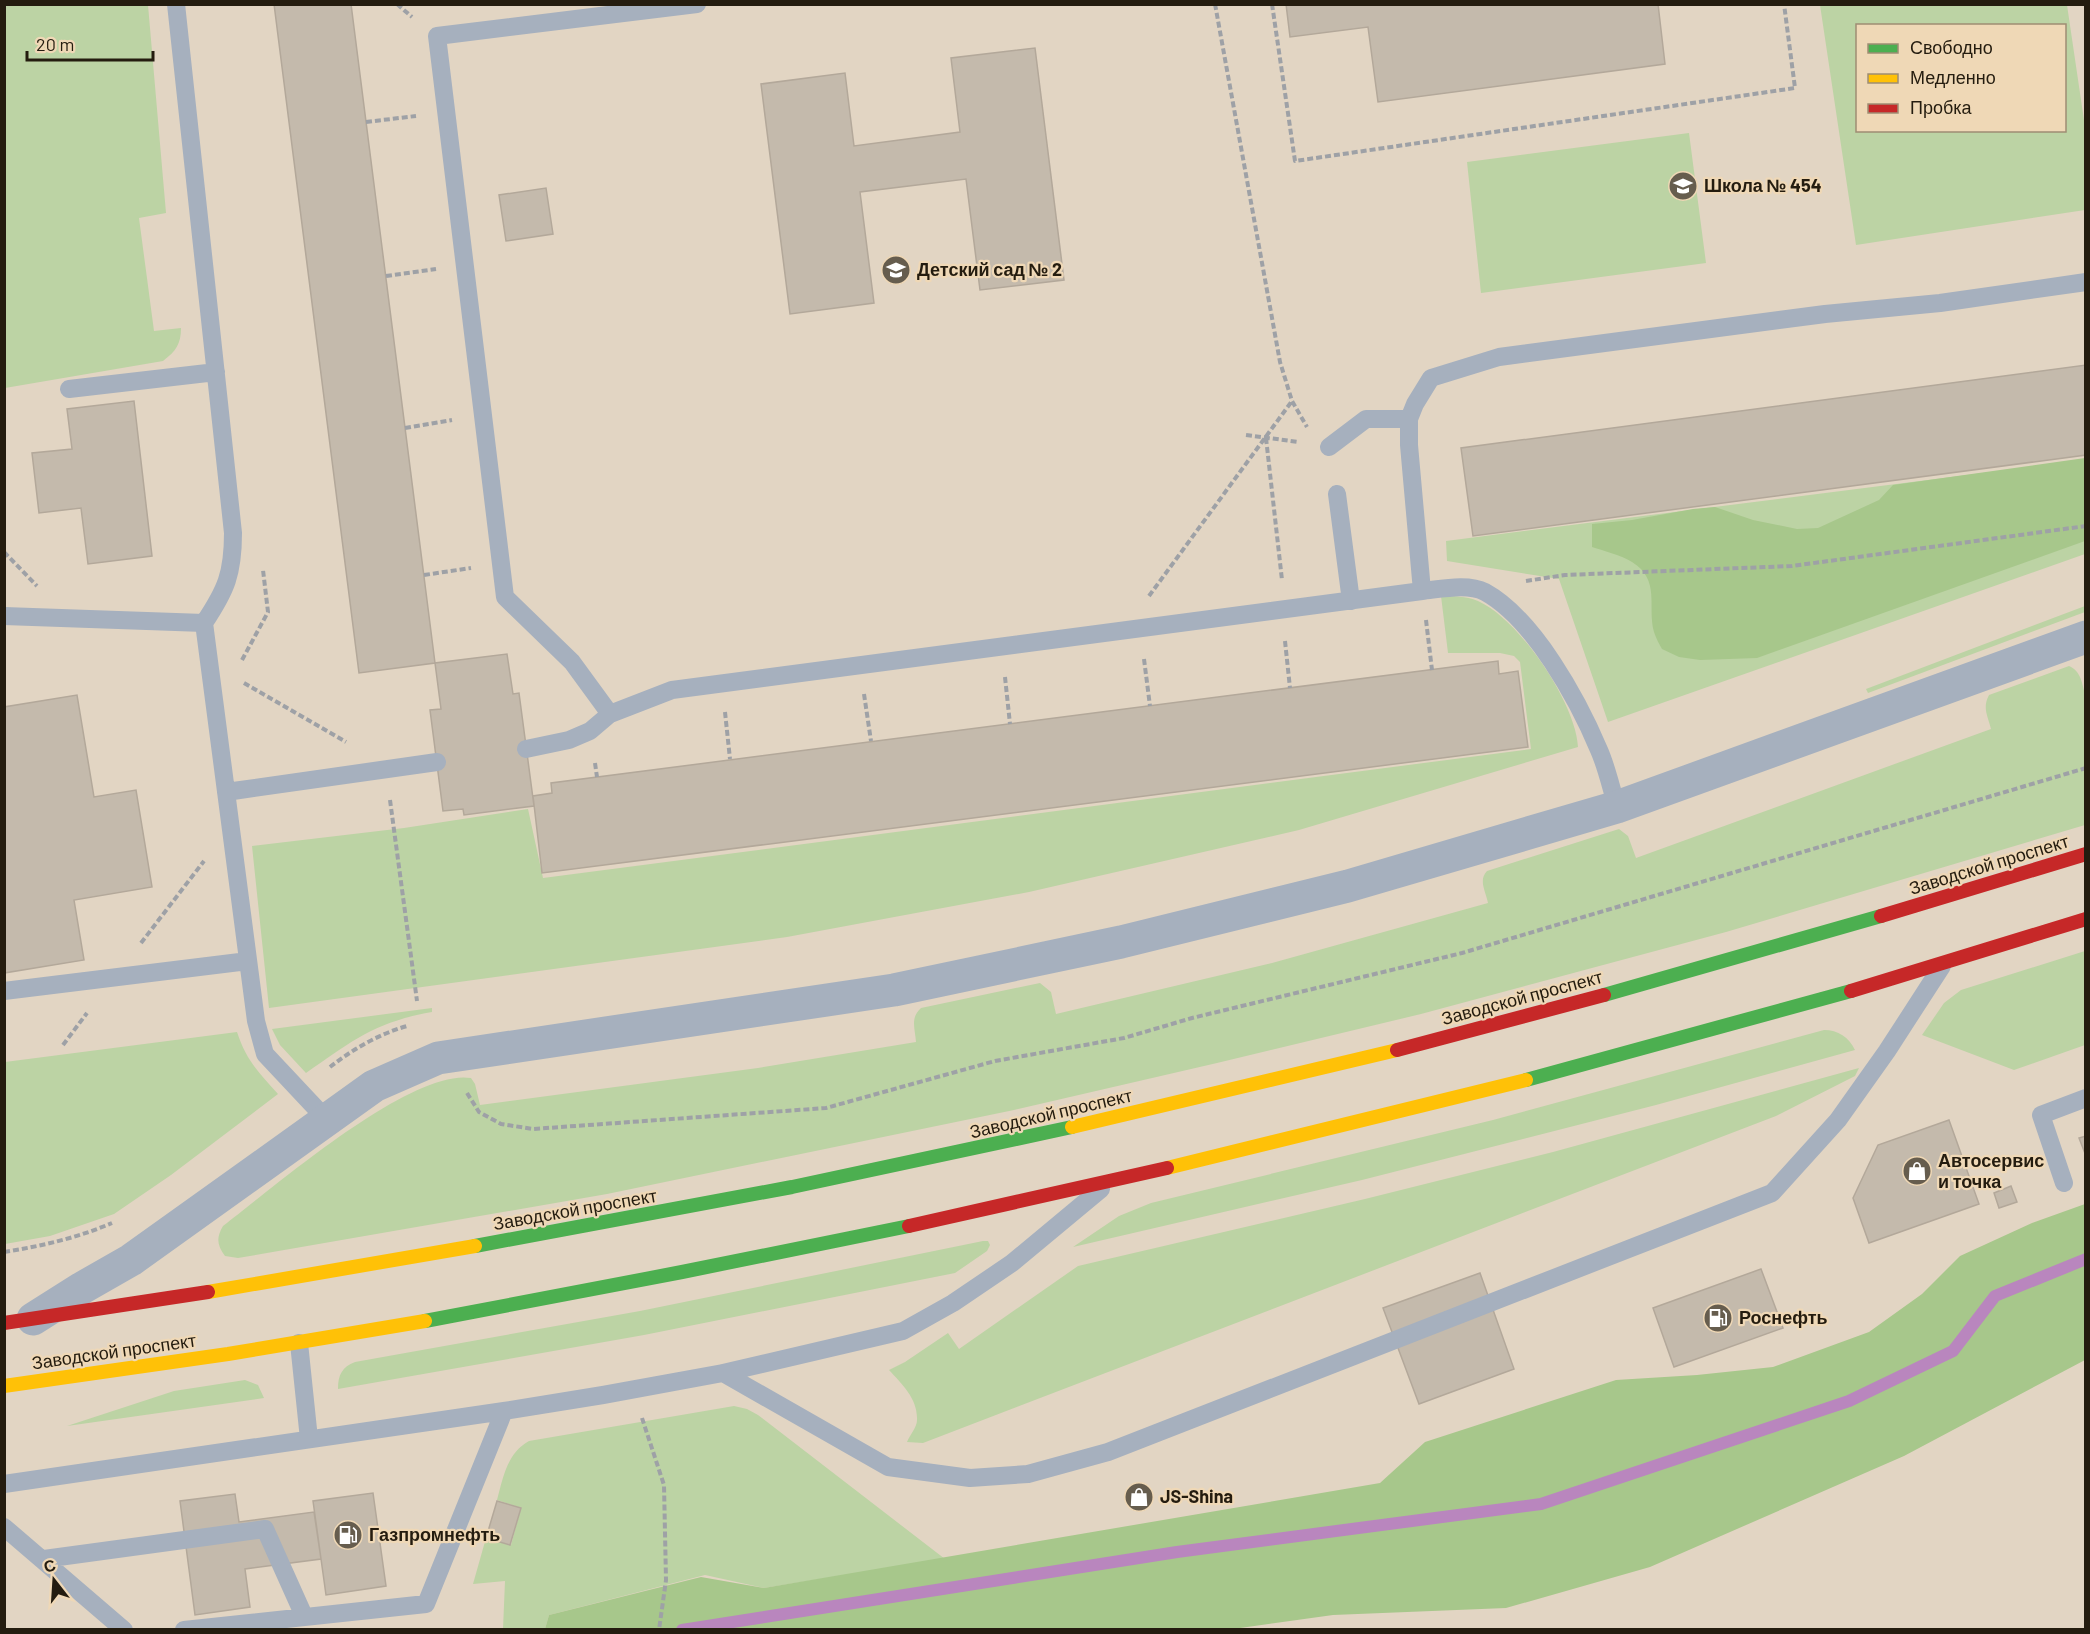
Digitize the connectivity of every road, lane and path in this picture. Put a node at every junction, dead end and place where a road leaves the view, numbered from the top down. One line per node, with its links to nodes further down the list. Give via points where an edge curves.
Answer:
1 (176, 4): 11 (lane)
2 (697, 4): 6 (lane, via 436,36)
3 (1215, 4): 13 (path, via 1280,362)
4 (1272, 4): 5 (path, via 1295,161 1795,88)
5 (1784, 4)
6 (446, 113): 7 (path); 8 (lane)
7 (366, 122)
8 (465, 265): 9 (path); 14 (lane)
9 (386, 276)
10 (2085, 282): 15 (lane, via 1499,357 1431,378)
11 (216, 372): 12 (lane); 29 (lane, via 233,560 224,592)
12 (69, 389)
13 (1292, 401): 18 (path); 19 (path, via 1313,434)
14 (482, 414): 16 (path); 22 (lane)
15 (1409, 420): 19 (lane, via 1366,419); 24 (lane)
16 (405, 428)
17 (1246, 435): 18 (path)
18 (1266, 438): 19 (path); 27 (path, via 1283,589); 30 (path, via 1138,611)
19 (1329, 447)
20 (1337, 494): 26 (lane)
21 (2085, 526): 25 (path, via 1792,566 1565,575)
22 (501, 564): 23 (path); 39 (lane, via 504,597 572,662)
23 (424, 575)
24 (1422, 591): 25 (lane, via 1457,587); 26 (lane); 35 (path)
25 (1484, 591): 48 (lane, via 1528,631 1565,683 1600,750)
26 (1351, 601): 27 (lane)
27 (1281, 610): 30 (lane); 37 (path)
28 (4, 616): 29 (lane)
29 (204, 623): 33 (lane)
30 (1140, 629): 32 (lane); 38 (path)
31 (2085, 637): 48 (street)
32 (1001, 647): 34 (lane); 40 (path)
33 (209, 663): 46 (path, via 363,752); 47 (lane)
34 (860, 665): 36 (lane); 41 (path)
35 (1431, 670)
36 (723, 683): 39 (lane, via 672,690); 43 (path)
37 (1290, 688)
38 (1150, 706)
39 (610, 714): 42 (lane, via 590,731 569,740)
40 (1010, 724)
41 (871, 741)
42 (526, 749)
43 (730, 759)
44 (437, 762): 46 (lane)
45 (2085, 768): 59 (path, via 1462,953 1124,1038 995,1061 826,1108 533,1129 501,1124 479,1112 462,1084)
46 (386, 770): 47 (lane); 56 (path)
47 (226, 792): 49 (lane)
48 (1617, 807): 59 (street, via 1348,886 1121,942 894,990)
49 (230, 827): 52 (lane); 54 (path)
50 (2085, 854): 67 (main road, Заводской проспект, via 1767,951 1394,1051 964,1152 629,1220)
51 (2085, 919): 53 (main road, Заводской проспект)
52 (248, 961): 54 (lane); 60 (lane, via 265,1054)
53 (1943, 965): 64 (main road, Заводской проспект, via 1463,1097); 69 (lane, via 1838,1120 1772,1193 1108,1452 1028,1474 970,1478 888,1467)
54 (114, 978): 55 (lane); 58 (path)
55 (4, 992)
56 (417, 1001)
57 (409, 1026): 60 (path, via 389,1031 345,1055)
58 (63, 1045)
59 (453, 1056): 62 (street, via 438,1058 374,1086)
60 (300, 1090): 62 (lane)
61 (2085, 1098): 63 (lane, via 2041,1115)
62 (326, 1119): 67 (street, via 131,1260)
63 (2064, 1183)
64 (1108, 1184): 68 (main road, Заводской проспект, via 692,1271); 69 (lane, via 1012,1263 953,1304 903,1331)
65 (121, 1220): 66 (path, via 53,1244)
66 (4, 1252)
67 (19, 1321)
68 (299, 1343): 70 (main road, Заводской проспект); 73 (lane)
69 (723, 1373): 71 (lane)
70 (4, 1386)
71 (634, 1389): 72 (lane); 80 (path, via 664,1485 666,1580)
72 (504, 1411): 73 (lane); 77 (lane, via 426,1604)
73 (309, 1439): 74 (lane)
74 (4, 1484)
75 (4, 1527): 76 (lane)
76 (44, 1559): 77 (lane, via 265,1529); 78 (lane)
77 (304, 1616): 79 (lane)
78 (124, 1629)
79 (184, 1629)
80 (659, 1629)

